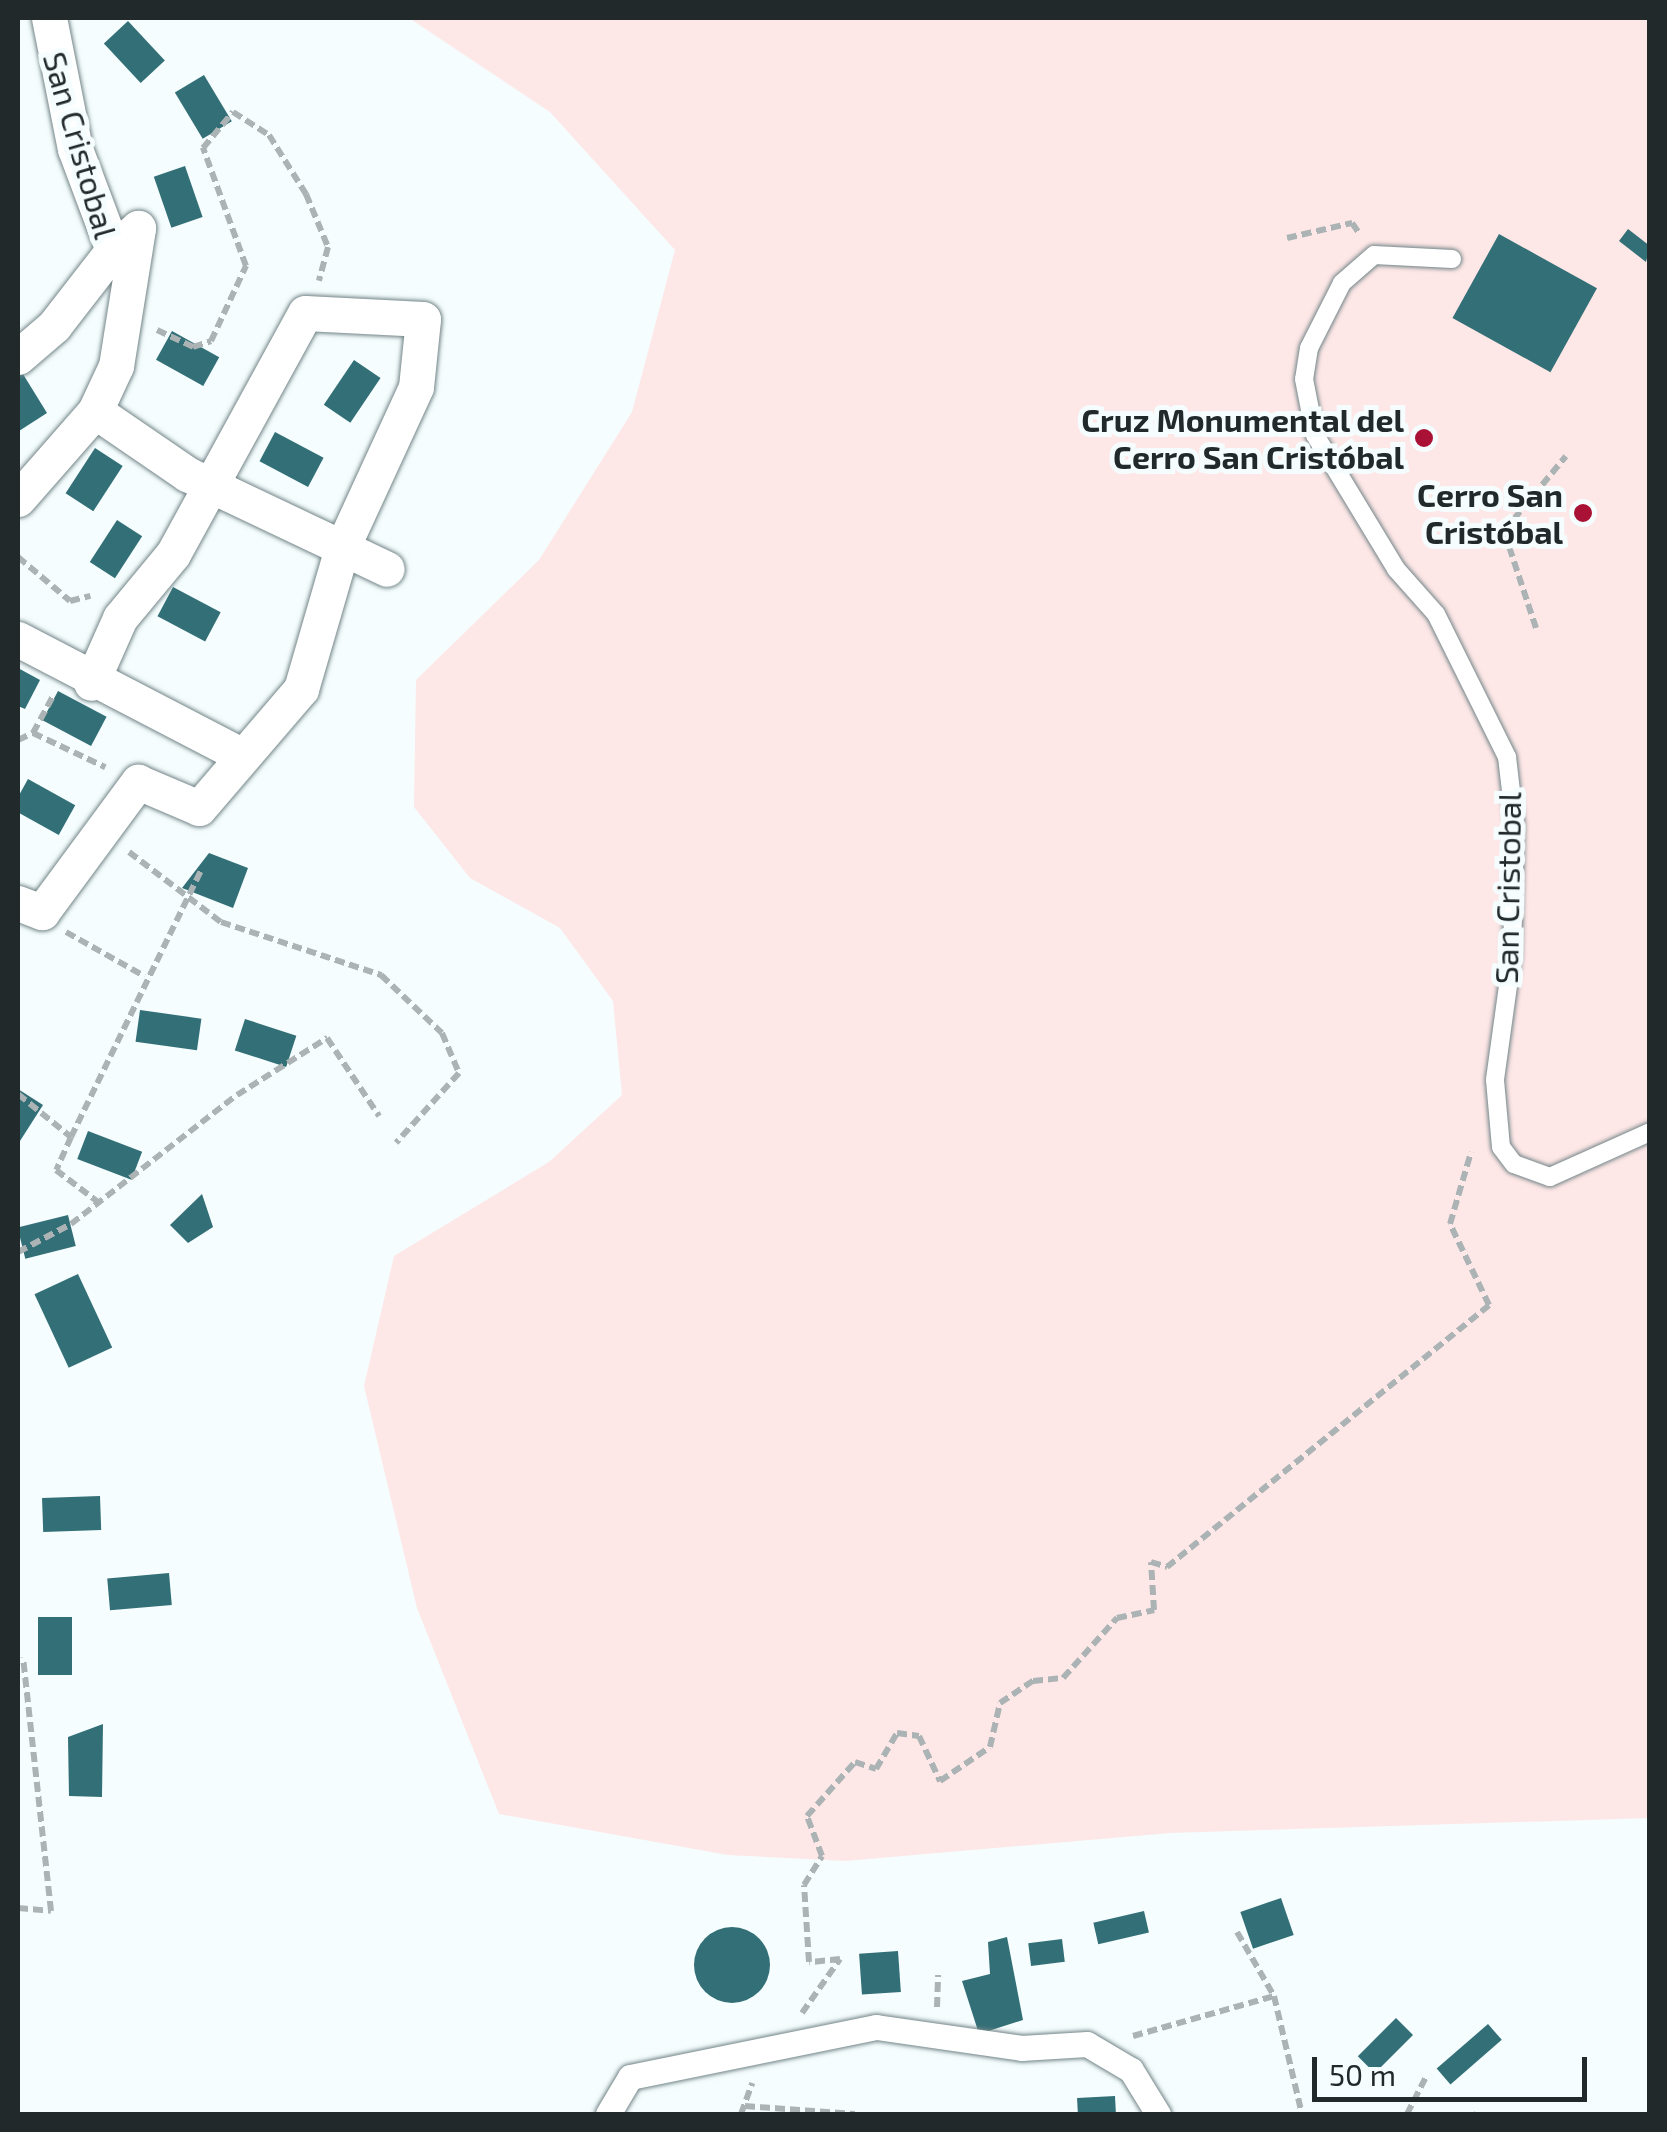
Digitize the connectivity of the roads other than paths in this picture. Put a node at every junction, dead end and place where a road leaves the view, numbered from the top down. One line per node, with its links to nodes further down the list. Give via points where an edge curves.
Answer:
1 (49, 18): 2 (street, San Cristobal, via 75,149)
2 (112, 250): 4 (street, San Cristobal, via 54,326); 5 (street, via 138,228 116,366)
3 (1452, 258): 14 (lane, San Cristobal, via 1374,255 1342,283 1304,380 1315,436 1342,486 1436,614 1507,757 1515,825 1512,957 1494,1080 1501,1146 1514,1164 1550,1177)
4 (18, 357)
5 (95, 411): 6 (street); 7 (street)
6 (211, 484): 8 (street); 8 (street, via 305,313 423,318 416,387); 11 (street, via 174,554)
7 (18, 499)
8 (342, 548): 9 (street); 12 (street, via 301,688)
9 (386, 570)
10 (18, 639): 11 (street)
11 (79, 677): 12 (street)
12 (239, 754): 13 (street, via 198,808 138,782 104,833)
13 (30, 908)
14 (1650, 1132)
15 (608, 2114): 16 (street, via 630,2077 876,2027 1021,2048 1087,2044 1131,2070)
16 (1158, 2114)

